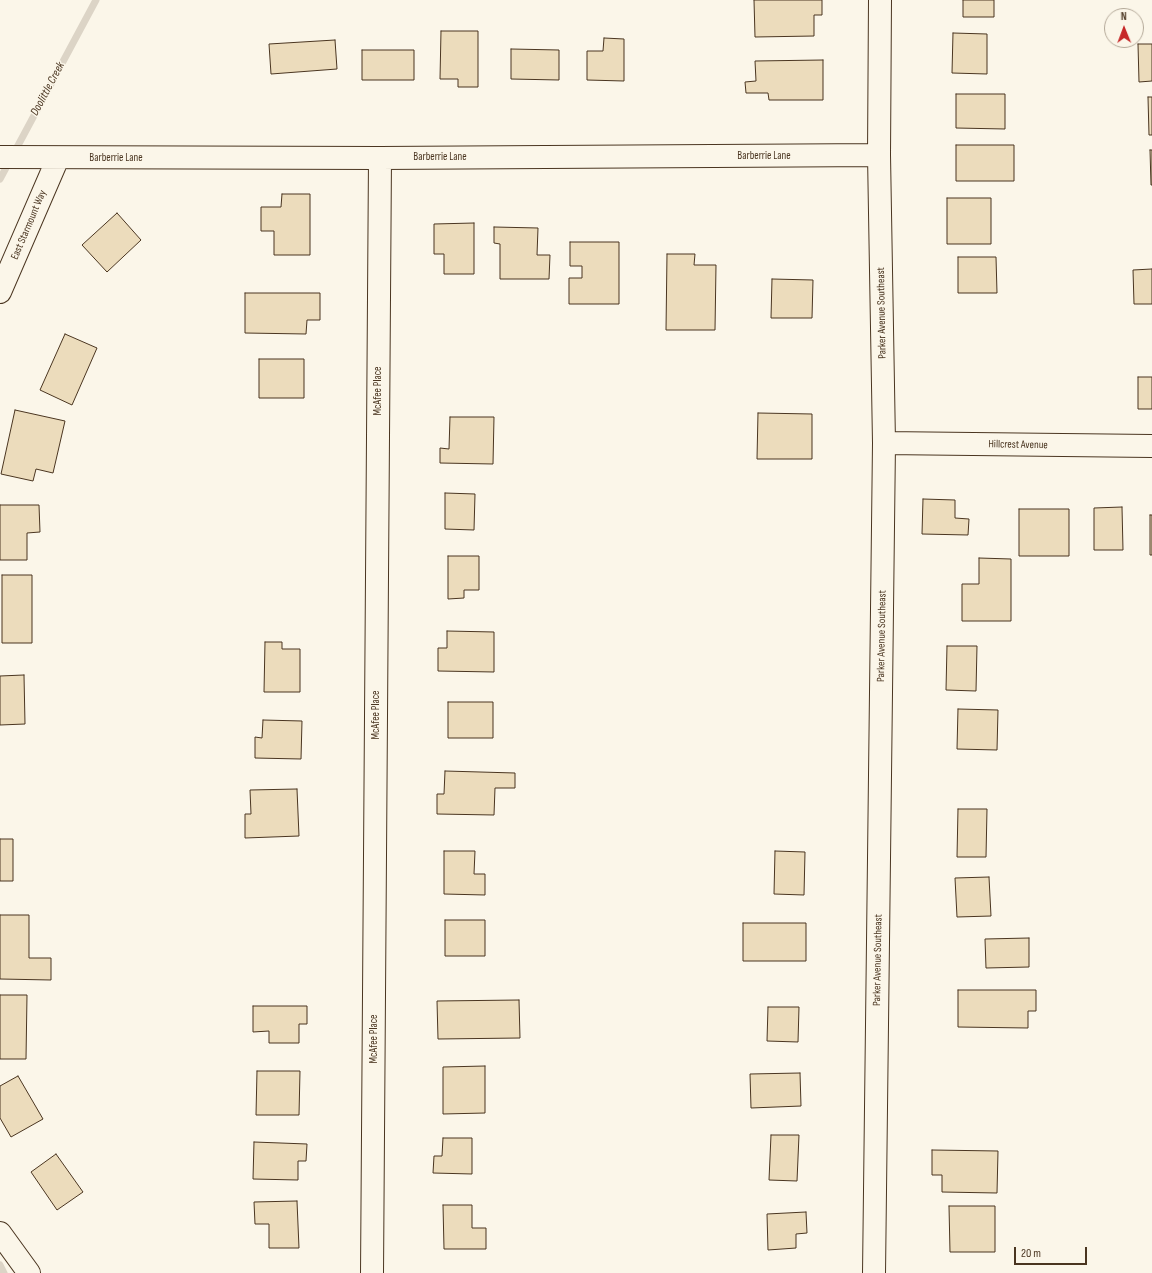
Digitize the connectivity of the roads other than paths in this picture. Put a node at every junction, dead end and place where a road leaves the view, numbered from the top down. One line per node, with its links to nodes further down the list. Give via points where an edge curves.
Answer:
1 (880, 0): 2 (street, Parker Avenue Southeast)
2 (879, 155): 5 (street, Barberrie Lane); 7 (street, Parker Avenue Southeast)
3 (0, 157): 4 (street, Barberrie Lane)
4 (58, 158): 5 (street, Barberrie Lane); 6 (street, East Starmount Way)
5 (380, 158): 11 (street, McAfee Place)
6 (0, 292)
7 (884, 444): 8 (street, Hillcrest Avenue); 12 (street, Parker Avenue Southeast)
8 (1152, 446)
9 (0, 1233): 10 (street)
10 (29, 1273)
11 (372, 1273)
12 (874, 1273)

